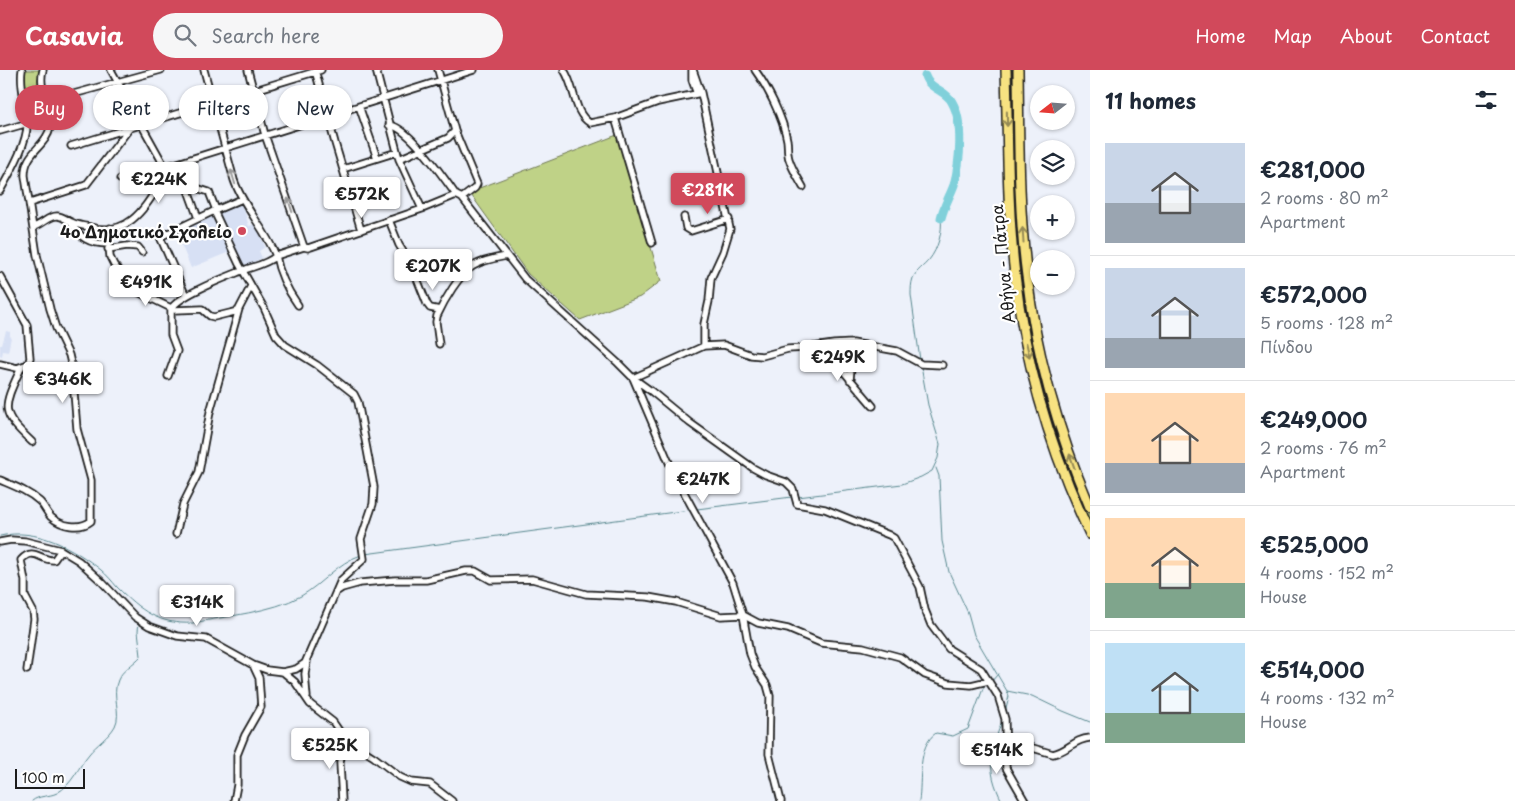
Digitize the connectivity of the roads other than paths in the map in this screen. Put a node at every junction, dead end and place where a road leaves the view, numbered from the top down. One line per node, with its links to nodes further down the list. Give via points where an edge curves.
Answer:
1 (22, 70): 18 (street)
2 (43, 70): 19 (street)
3 (111, 70): 17 (street)
4 (204, 70): 21 (street)
5 (248, 70): 22 (street)
6 (376, 70): 27 (street)
7 (438, 70): 16 (street)
8 (474, 70): 16 (street)
9 (564, 70): 30 (street, via 582,116 590,122)
10 (693, 70): 26 (street)
11 (755, 70): 55 (street, via 772,97 784,127 789,159)
12 (1006, 70): 103 (highway, Αθήνα - Πάτρα, one-way to 103, via 1010,218 1021,317 1050,431)
13 (1018, 70): 101 (highway, Αθήνα - Πάτρα, one-way to 13, via 1056,411 1031,304 1022,217)
14 (157, 71): 17 (street)
15 (317, 71): 23 (street); 24 (street)
16 (441, 81): 27 (street); 43 (street)
17 (118, 82): 20 (street); 25 (street)
18 (22, 85)
19 (41, 85)
20 (120, 85)
21 (208, 85)
22 (252, 85)
23 (320, 85)
24 (268, 87)
25 (83, 92)
26 (699, 94): 30 (street, via 645,106); 65 (street)
27 (383, 99): 28 (street); 31 (street)
28 (359, 106): 29 (street); 49 (street)
29 (352, 108)
30 (615, 118): 71 (street)
31 (389, 125): 47 (street, via 401,129); 48 (street)
32 (15, 127): 42 (street)
33 (26, 130): 56 (street)
34 (49, 130): 60 (street, via 28,158 25,171)
35 (123, 130): 45 (street)
36 (127, 130): 60 (street, via 86,185)
37 (144, 130): 51 (street)
38 (220, 130): 46 (street)
39 (264, 130): 44 (street)
40 (282, 130): 44 (street)
41 (332, 130): 52 (street)
42 (0, 131)
43 (455, 131): 47 (street, via 448,138); 58 (street, via 477,184)
44 (265, 135): 46 (street); 73 (street, one-way to 44)
45 (71, 146)
46 (225, 147): 51 (street); 59 (street, one-way to 46)
47 (420, 149): 50 (street); 57 (street)
48 (397, 152): 49 (street); 50 (street)
49 (377, 158): 52 (street)
50 (400, 158): 61 (street)
51 (164, 167): 53 (street); 54 (street, via 173,170); 69 (street, via 165,176 132,222)
52 (343, 169): 70 (street)
53 (120, 178)
54 (186, 185): 62 (street, via 208,192); 64 (street)
55 (803, 187)
56 (0, 191)
57 (456, 196): 58 (street); 61 (street)
58 (462, 198): 76 (street)
59 (242, 199): 62 (street); 75 (street, via 266,234)
60 (30, 203): 68 (street)
61 (422, 209): 66 (street)
62 (215, 210): 64 (street); 77 (street)
63 (684, 217): 65 (street, via 686,228 691,231)
64 (198, 218): 81 (street, via 160,237)
65 (729, 219): 89 (street, via 729,234 711,278)
66 (389, 220): 70 (street); 84 (street, via 427,304)
67 (70, 222): 68 (street, via 54,217); 69 (street, via 99,230); 72 (street, via 84,240)
68 (33, 227): 100 (street, via 52,314 71,363 76,429 91,480 91,520 80,526 60,522 30,494)
69 (110, 228): 72 (street)
70 (362, 230): 73 (street)
71 (652, 243)
72 (108, 246): 74 (street, via 133,246); 83 (street, via 112,262 136,291)
73 (306, 248): 75 (street)
74 (142, 252)
75 (276, 256): 77 (street); 82 (street)
76 (507, 256): 84 (street, via 481,262 468,269); 94 (street, via 532,285)
77 (242, 271): 80 (street); 81 (street)
78 (0, 276): 79 (street)
79 (2, 285): 92 (street, via 27,325 30,362)
80 (251, 286): 85 (street); 106 (street, via 273,332 282,342 357,398 373,476 373,504 363,528 364,560 344,576)
81 (186, 296): 83 (street, via 176,301)
82 (298, 305)
83 (171, 309): 85 (street, via 202,309 214,317); 93 (street, via 171,335 177,351)
84 (440, 310): 87 (street, via 436,322)
85 (238, 311): 102 (street, via 209,417 199,472 183,504)
86 (853, 343): 88 (street); 91 (street, via 897,351 921,364); 95 (street)
87 (439, 344)
88 (834, 344): 89 (street, via 788,349 762,356 724,345); 95 (street, via 839,366)
89 (704, 346): 94 (street)
90 (0, 364): 92 (street)
91 (942, 365)
92 (20, 368): 96 (street)
93 (168, 376)
94 (633, 378): 107 (street, via 668,461 733,583); 112 (street, via 754,468 782,479 793,489 796,503 800,506 825,509 894,538 920,587 931,624 949,649 981,669)
95 (850, 380): 98 (street)
96 (10, 391): 97 (street); 99 (street, via 3,414)
97 (0, 405)
98 (873, 406)
99 (32, 442)
100 (0, 480)
101 (1090, 507)
102 (176, 534)
103 (1090, 534)
104 (0, 542): 105 (street, via 25,541)
105 (61, 550): 109 (street, via 93,573 139,620 170,634 206,639); 110 (street, via 54,560 32,554 21,560 25,596 34,619)
106 (336, 592): 107 (street, via 360,583 426,580 470,571 491,580 532,579 582,593 648,598 676,602 721,616); 108 (street)
107 (743, 615): 112 (street, via 821,643 863,647 900,657 925,674 948,683 971,685); 120 (street, via 750,654 770,696 769,754)
108 (308, 659): 111 (street, via 299,668); 113 (street, via 305,674)
109 (253, 665): 111 (street); 117 (street, via 261,707 237,755)
110 (27, 670)
111 (283, 672): 113 (street, via 295,682)
112 (988, 681): 116 (street, via 1004,714)
113 (307, 700): 114 (street, via 333,722)
114 (344, 738): 118 (street, via 340,759); 119 (street, via 400,778 433,785)
115 (1090, 738): 116 (street, via 1074,742 1053,754)
116 (1006, 740): 121 (street, via 1006,768)
117 (234, 801)
118 (342, 801)
119 (452, 801)
120 (781, 801)
121 (1025, 801)

